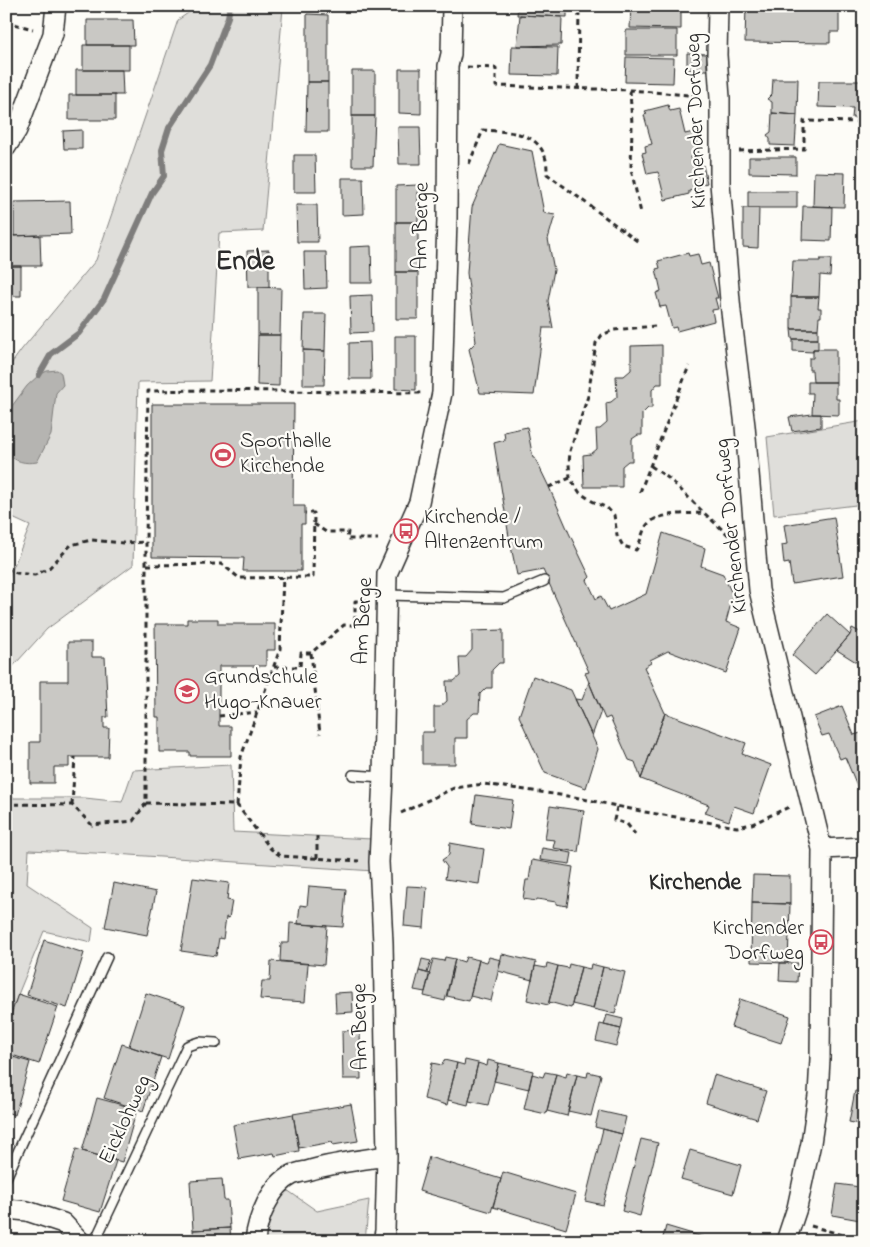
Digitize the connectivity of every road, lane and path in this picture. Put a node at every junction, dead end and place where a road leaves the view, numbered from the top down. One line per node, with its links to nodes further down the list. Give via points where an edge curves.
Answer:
1 (56, 6): 6 (street)
2 (452, 6): 7 (street, Am Berge)
3 (579, 6): 8 (path)
4 (718, 6): 10 (street, Kirchender Dorfweg)
5 (6, 22): 6 (path)
6 (53, 34): 12 (street, via 17,130)
7 (448, 66): 8 (path, via 496,68 496,86); 19 (street, Am Berge)
8 (578, 89): 9 (path)
9 (630, 90): 10 (path); 15 (path, via 631,169)
10 (720, 98): 29 (street, Kirchender Dorfweg, via 720,183)
11 (864, 122): 13 (path, via 804,121 804,149)
12 (6, 147)
13 (747, 151)
14 (468, 166): 16 (path, via 483,130 521,134 537,142 545,155 547,174)
15 (641, 213)
16 (640, 243)
17 (655, 326): 21 (path, via 614,330 602,335 596,343 592,376 570,451)
18 (689, 366): 20 (path)
19 (442, 393): 28 (path, via 148,391); 34 (street, Am Berge, via 419,502)
20 (651, 466): 23 (path); 25 (path, via 671,480)
21 (570, 478): 22 (path); 25 (path, via 580,493 614,515 617,535 623,546 636,550 648,525 665,515)
22 (549, 487)
23 (640, 492)
24 (305, 513): 26 (path, via 314,513)
25 (704, 513): 29 (path)
26 (314, 524): 27 (path, via 326,532 348,532 347,539); 32 (path, via 313,577)
27 (378, 539)
28 (146, 542): 30 (path); 31 (path, via 90,540 71,545 49,568 35,575)
29 (757, 561): 43 (street, Kirchender Dorfweg, via 759,590)
30 (146, 565): 32 (path, via 222,564 240,578); 44 (path)
31 (6, 569)
32 (282, 577): 36 (path, via 280,649)
33 (544, 582): 34 (lane, via 504,598)
34 (378, 598): 35 (path, via 356,601 355,625 344,625); 42 (street, Am Berge)
35 (311, 653): 36 (path, via 301,653 300,667); 39 (path)
36 (274, 667): 37 (path)
37 (257, 712): 38 (path); 47 (path, via 241,757)
38 (219, 716)
39 (320, 734)
40 (75, 757): 46 (path)
41 (353, 775): 42 (lane)
42 (383, 777): 49 (street, Am Berge)
43 (810, 797): 48 (path, via 752,824 737,827); 53 (street, Kirchender Dorfweg)
44 (146, 803): 46 (path, via 133,821 92,825); 47 (path)
45 (6, 804): 46 (path)
46 (72, 804)
47 (236, 805): 54 (path, via 271,849 282,856)
48 (618, 807): 49 (path, via 484,784 454,788); 51 (path, via 614,820 628,824)
49 (380, 823): 55 (street, Am Berge)
50 (317, 832): 54 (path)
51 (635, 834)
52 (864, 847): 53 (street)
53 (822, 849): 61 (street, Kirchender Dorfweg, via 818,1095 811,1143)
54 (316, 858): 55 (path)
55 (379, 862): 58 (street, Am Berge)
56 (107, 957): 59 (lane)
57 (216, 1043): 64 (lane, Eicklohweg, via 199,1042 187,1046)
58 (387, 1156): 65 (street, via 291,1175 267,1202); 66 (street, Am Berge)
59 (6, 1178)
60 (6, 1209): 63 (street, via 28,1211 63,1223)
61 (793, 1220): 62 (path); 67 (street, Kirchender Dorfweg)
62 (862, 1240)
63 (80, 1241)
64 (95, 1241)
65 (255, 1241)
66 (383, 1241)
67 (786, 1241)

